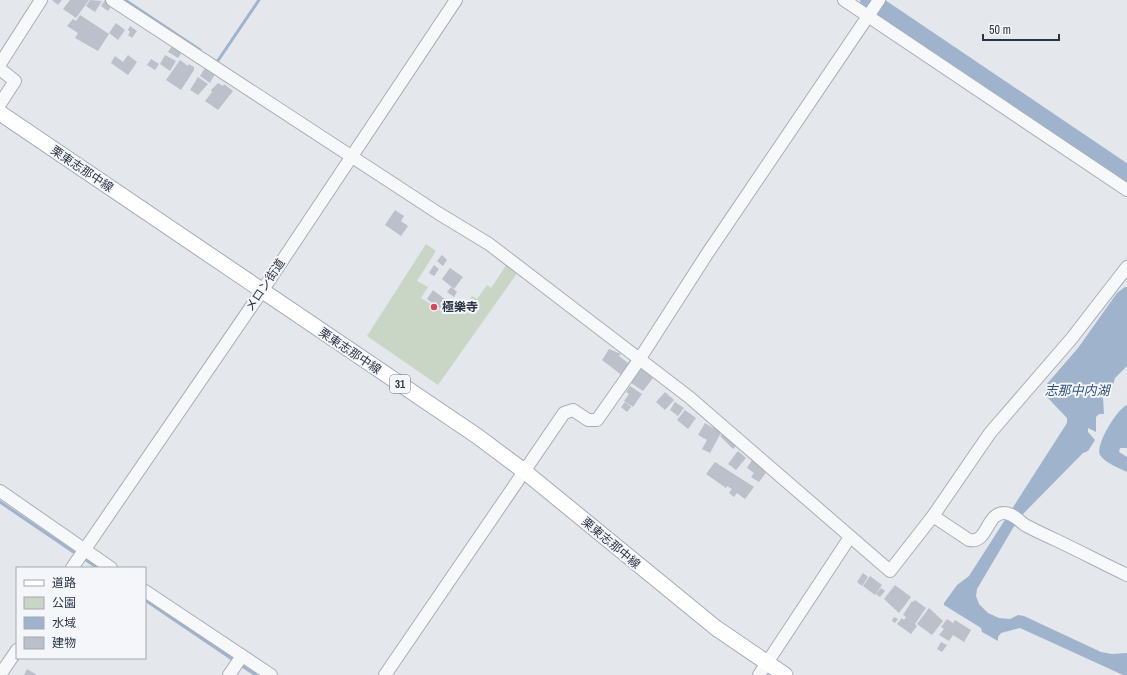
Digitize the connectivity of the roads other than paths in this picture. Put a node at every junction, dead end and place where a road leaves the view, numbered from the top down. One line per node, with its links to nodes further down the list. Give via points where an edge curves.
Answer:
1 (41, 0): 7 (street)
2 (112, 0): 11 (street)
3 (456, 0): 11 (street, メロン街道)
4 (844, 0): 6 (street)
5 (879, 0): 6 (street)
6 (868, 16): 12 (street); 15 (street)
7 (0, 64)
8 (0, 69): 9 (street, via 15,81)
9 (0, 104)
10 (0, 113): 14 (main road, 栗東志那中線 / 31)
11 (352, 156): 14 (street, メロン街道); 15 (street, via 490,244)
12 (1127, 190)
13 (1127, 267): 18 (street, via 1072,338 990,433)
14 (262, 291): 16 (main road, 栗東志那中線 / 31, via 477,436); 20 (street, メロン街道)
15 (639, 357): 16 (street, via 597,420 588,420 573,410 564,413); 19 (street, via 738,437)
16 (524, 471): 26 (main road, 栗東志那中線 / 31); 29 (street)
17 (0, 492): 20 (street)
18 (933, 516): 19 (street, via 890,571); 22 (street, via 974,541 978,540 994,517 1006,513)
19 (850, 537): 26 (street)
20 (79, 558): 21 (street)
21 (109, 567)
22 (1127, 575)
23 (146, 592): 25 (street)
24 (16, 651): 27 (street)
25 (236, 665): 28 (street)
26 (763, 669): 30 (main road, 栗東志那中線 / 31)
27 (0, 675)
28 (271, 675)
29 (385, 675)
30 (785, 675)

